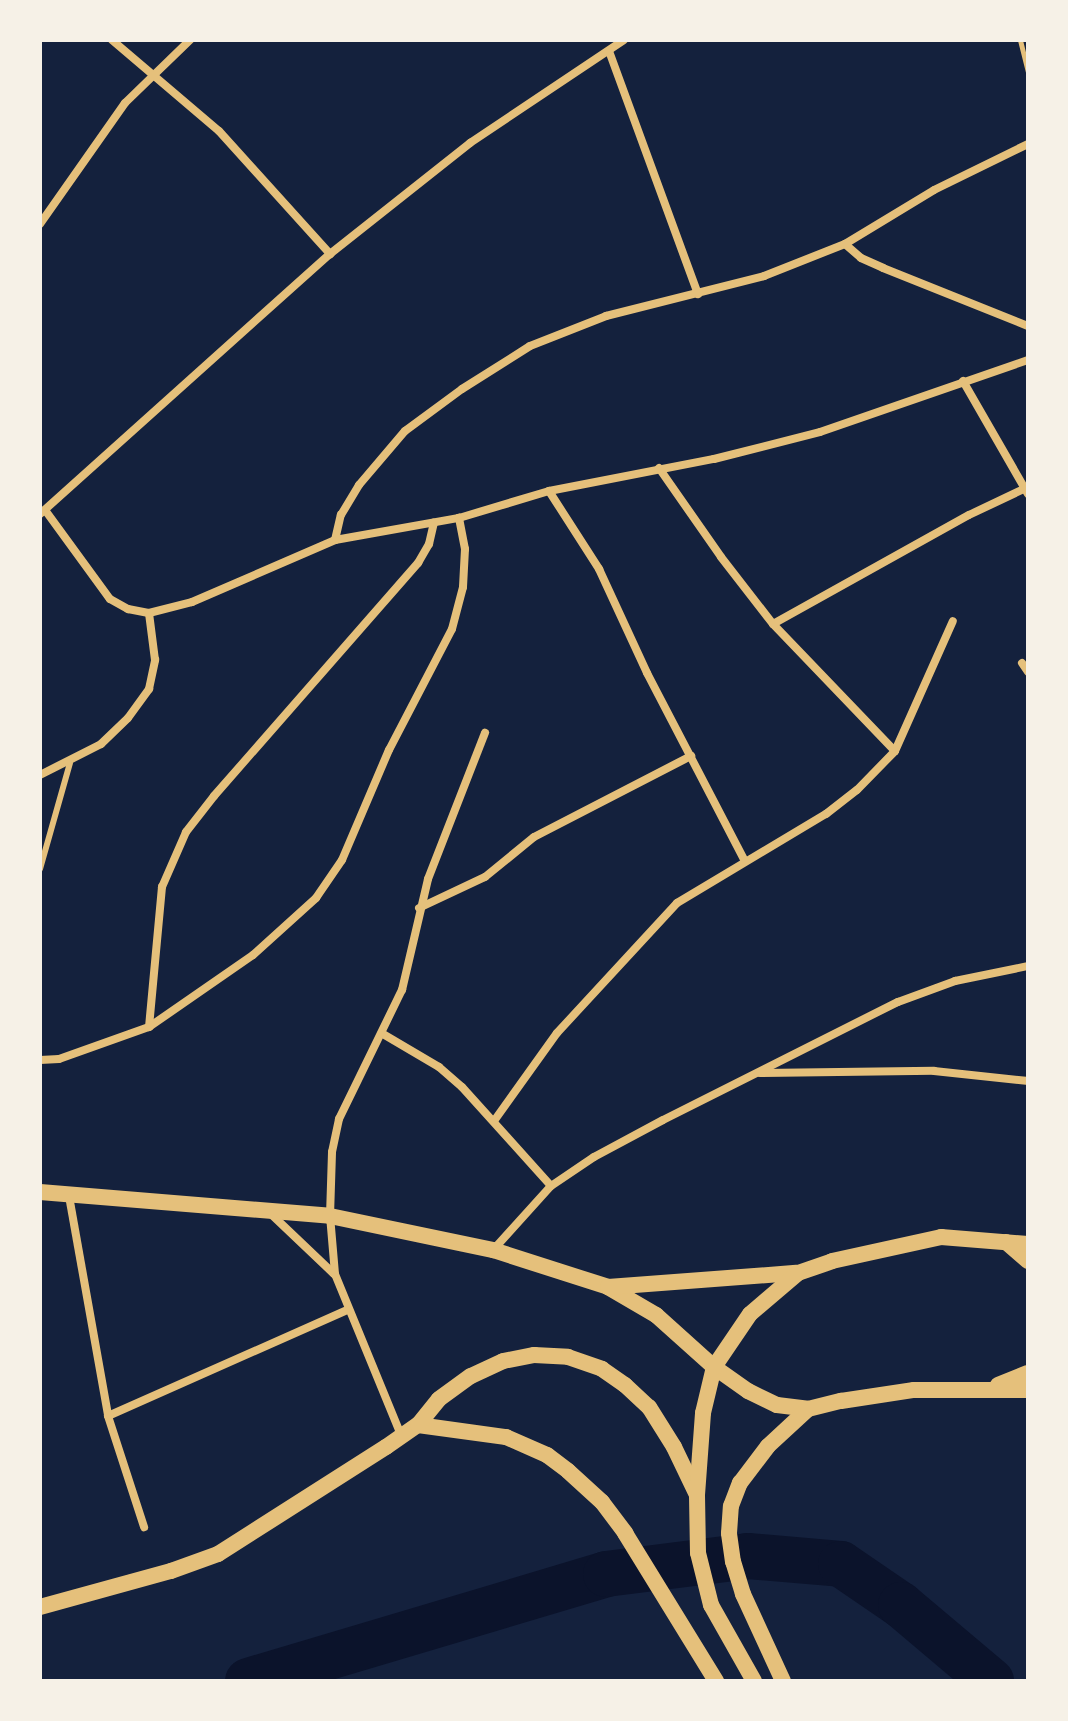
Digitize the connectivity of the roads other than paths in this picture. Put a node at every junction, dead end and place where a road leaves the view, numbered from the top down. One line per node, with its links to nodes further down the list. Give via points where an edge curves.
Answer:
1 (112, 40): 5 (street)
2 (190, 40): 5 (street)
3 (624, 40): 4 (street)
4 (609, 51): 9 (street, via 470,143); 10 (street)
5 (152, 73): 7 (street); 9 (street, via 219,131)
6 (1028, 144): 8 (street, via 934,190)
7 (40, 224)
8 (845, 244): 10 (street, via 764,276); 11 (street, via 883,268)
9 (330, 254): 17 (street)
10 (698, 294): 20 (street, via 606,316 530,346 462,389 405,431 359,485 341,515)
11 (1028, 326)
12 (1028, 360): 13 (street)
13 (963, 381): 14 (street, via 820,432); 15 (street)
14 (659, 468): 16 (street); 23 (street)
15 (1027, 490): 23 (street, via 969,515)
16 (549, 491): 18 (street); 28 (street, via 599,569)
17 (43, 512): 21 (street, via 110,599)
18 (459, 518): 19 (street); 35 (street, via 465,549 463,587 452,629 389,750 342,860 316,898 286,928)
19 (434, 523): 20 (street); 35 (street, via 429,544 410,573 186,832 162,887)
20 (335, 540): 21 (street, via 192,602)
21 (149, 613): 29 (street, via 155,660 149,689 101,744)
22 (953, 621): 27 (street)
23 (773, 624): 27 (street)
24 (1022, 663): 25 (street)
25 (1028, 672)
26 (485, 733): 33 (street)
27 (895, 751): 31 (street, via 826,814)
28 (691, 756): 31 (street); 33 (street, via 534,837 485,877)
29 (70, 763): 30 (street); 32 (lane)
30 (40, 775)
31 (745, 861): 40 (street, via 677,903 655,925 557,1033)
32 (40, 869)
33 (419, 908): 36 (street, via 402,990)
34 (1028, 966): 38 (street, via 955,981 898,1002)
35 (149, 1027): 37 (street, via 59,1059)
36 (383, 1034): 40 (street, via 439,1067); 45 (street, via 339,1119)
37 (40, 1060)
38 (756, 1073): 39 (street, via 934,1071); 41 (street, via 594,1157)
39 (1028, 1081)
40 (494, 1121): 41 (street)
41 (551, 1186): 48 (street)
42 (40, 1192): 43 (main road)
43 (69, 1196): 44 (main road); 59 (street)
44 (269, 1211): 45 (main road); 51 (street)
45 (330, 1216): 48 (main road); 51 (street)
46 (1004, 1241): 47 (main road); 49 (main road); 50 (main road, via 941,1237)
47 (1028, 1244)
48 (493, 1250): 52 (main road)
49 (1028, 1261)
50 (798, 1273): 52 (main road); 54 (main road, via 750,1314)
51 (335, 1274): 53 (street)
52 (608, 1287): 54 (main road, via 656,1315)
53 (347, 1310): 59 (street); 61 (street)
54 (714, 1367): 58 (main road, via 761,1399); 62 (main road, via 703,1413)
55 (1028, 1373): 56 (main road)
56 (985, 1389): 57 (main road); 58 (main road, via 890,1393)
57 (1028, 1390)
58 (808, 1409): 67 (main road, via 768,1446 740,1483 731,1506 729,1533 743,1594)
59 (108, 1416): 63 (street)
60 (418, 1425): 61 (main road); 62 (main road, via 439,1399 503,1361 534,1355 568,1357 602,1369 649,1407); 65 (main road, via 506,1437 568,1471 602,1502 625,1533)
61 (402, 1436): 64 (main road, via 218,1554)
62 (697, 1495): 66 (main road, via 698,1553 711,1605)
63 (144, 1527)
64 (40, 1607)
65 (716, 1681)
66 (754, 1681)
67 (783, 1681)

